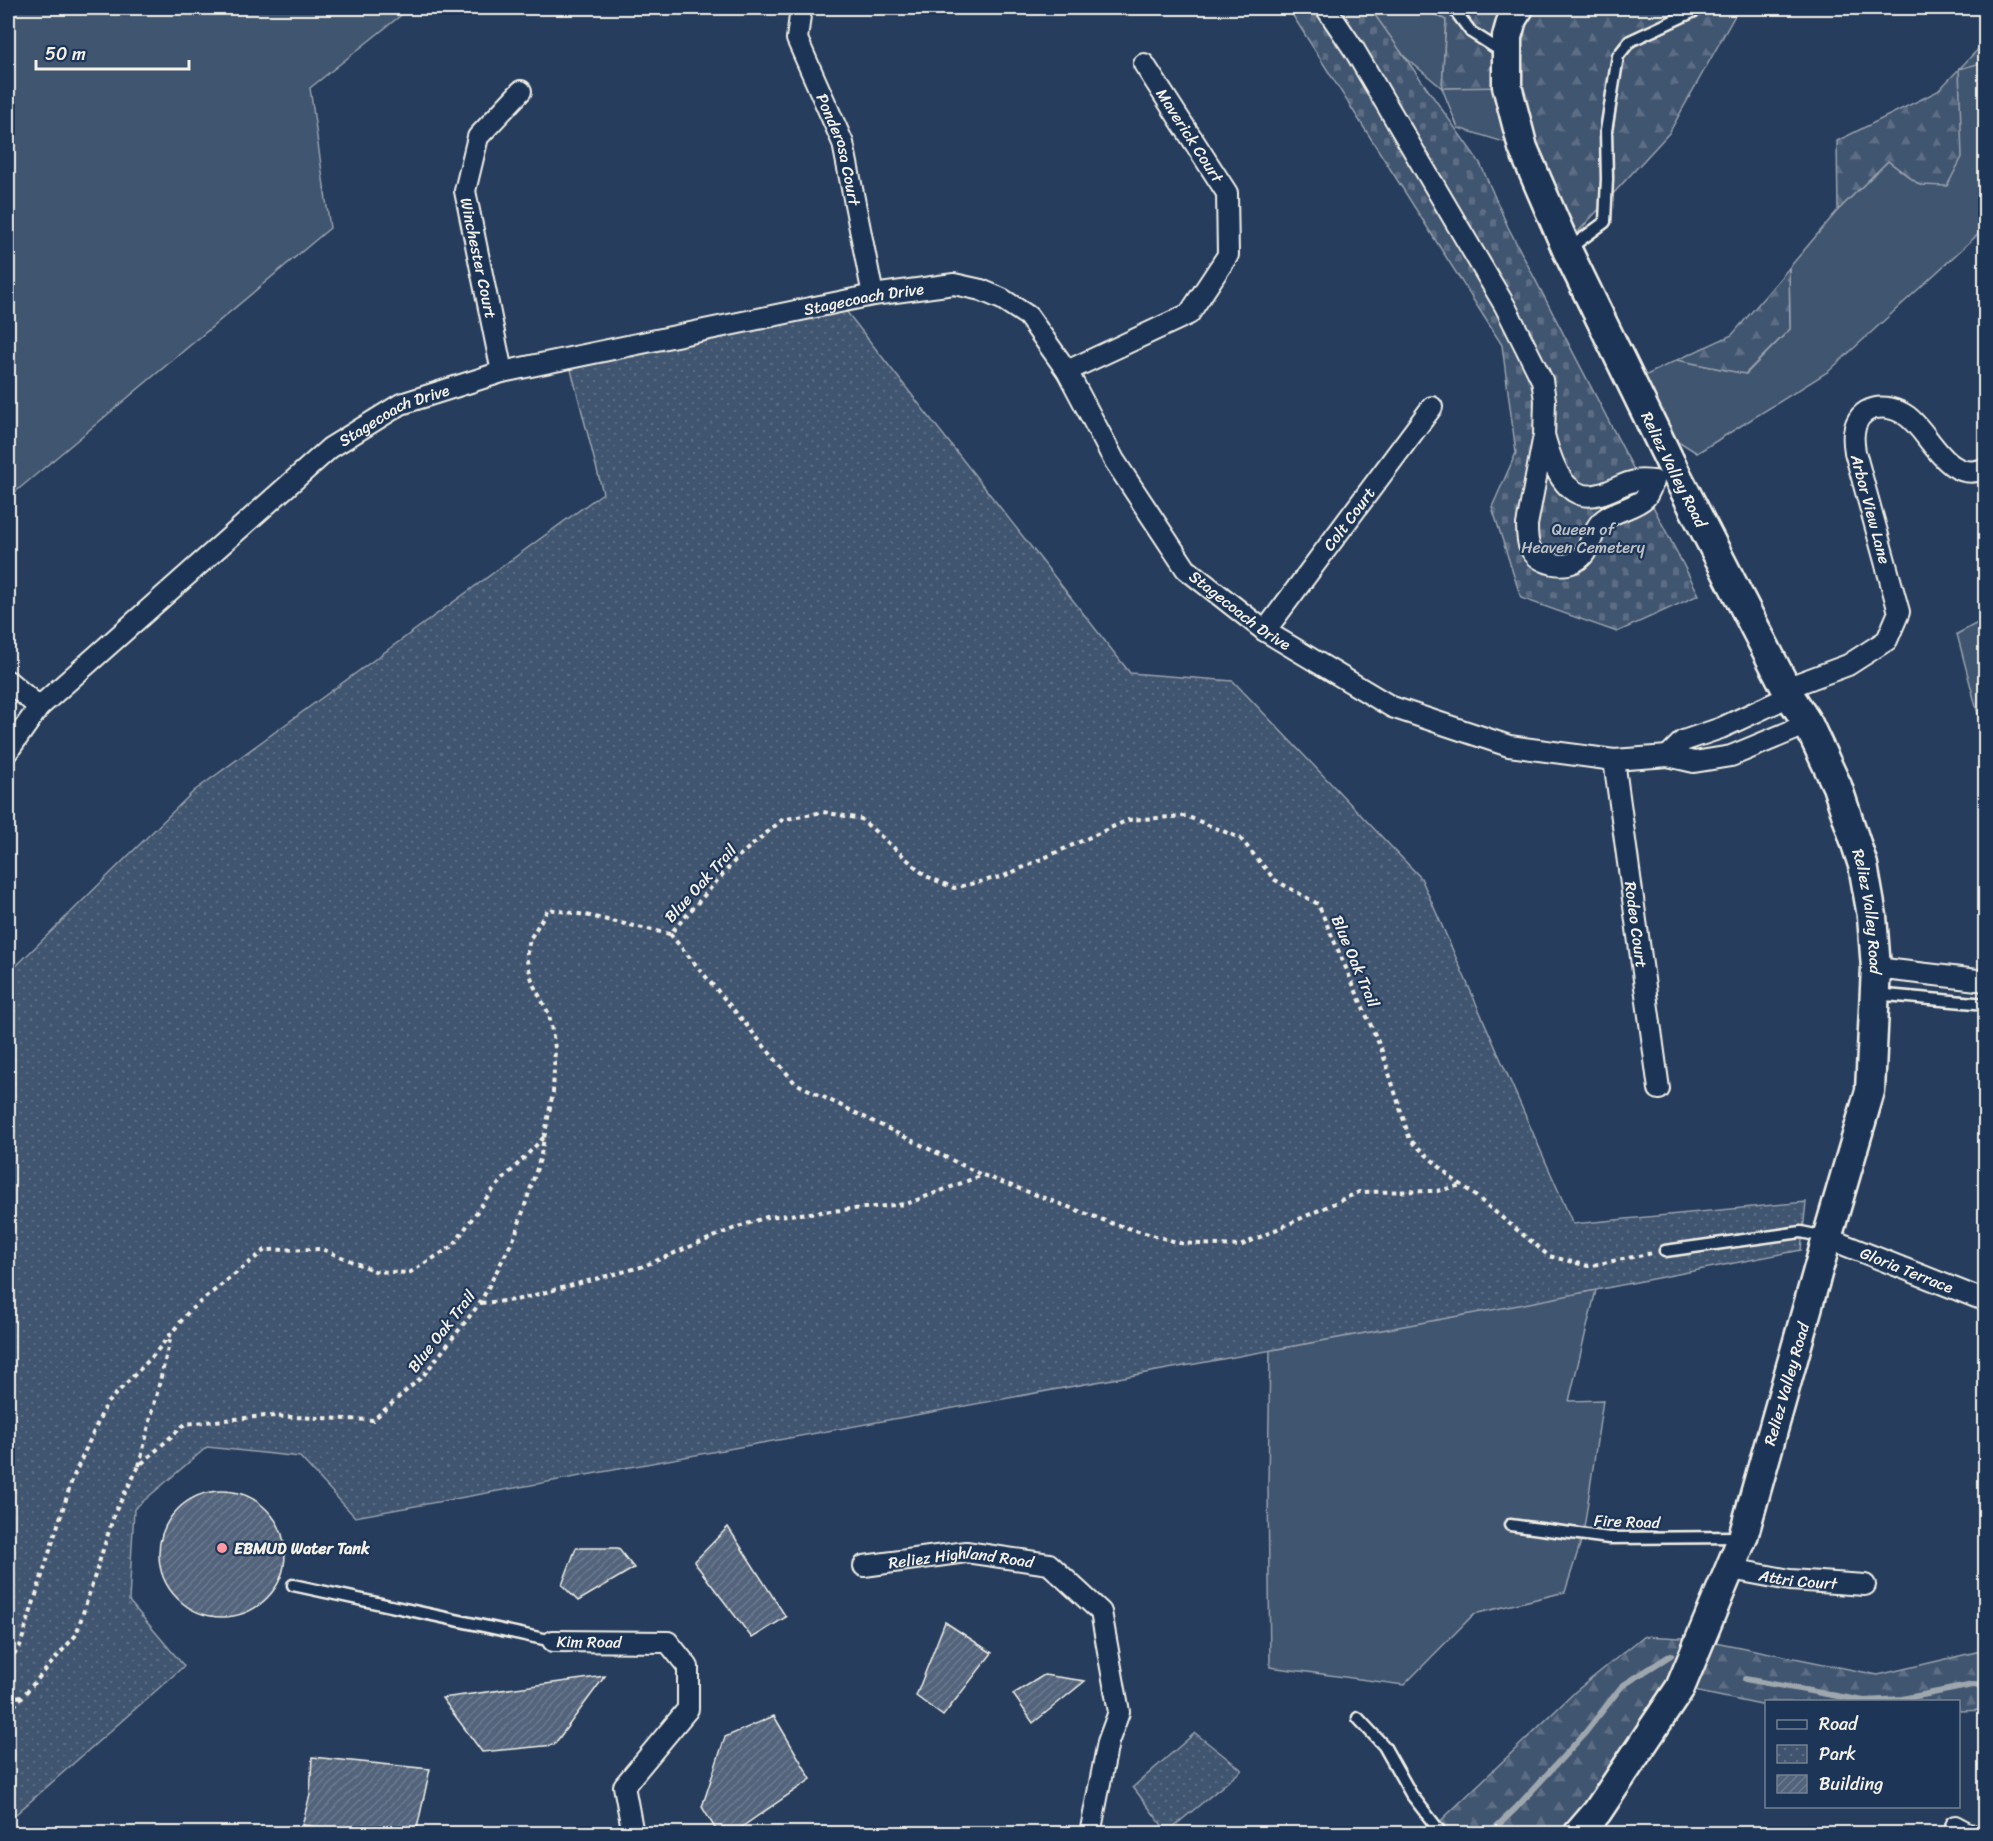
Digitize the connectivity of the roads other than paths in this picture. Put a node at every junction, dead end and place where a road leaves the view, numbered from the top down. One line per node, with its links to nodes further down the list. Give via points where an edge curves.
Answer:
1 (801, 8): 10 (street, Ponderosa Court, via 796,39 843,143)
2 (1326, 8): 14 (street, via 1505,306 1542,380)
3 (1453, 8): 6 (lane, via 1471,32)
4 (1519, 8): 6 (main road, Reliez Valley Road, via 1507,37)
5 (1701, 8): 9 (lane, via 1630,40 1618,56 1606,131 1605,222)
6 (1507, 55): 9 (main road, Reliez Valley Road, via 1507,86 1523,148)
7 (1144, 64): 11 (street, Maverick Court, via 1227,193 1228,255 1189,314)
8 (521, 91): 12 (street, Winchester Court, via 478,137 465,191)
9 (1567, 250): 16 (main road, Reliez Valley Road)
10 (873, 295): 11 (street, Stagecoach Drive, via 954,284 981,290 1028,316); 12 (street, Stagecoach Drive)
11 (1067, 371): 19 (street, Stagecoach Drive, via 1114,460 1186,569)
12 (502, 372): 22 (street, Stagecoach Drive, via 401,404 330,448)
13 (1432, 407): 19 (street, Colt Court)
14 (1544, 435): 17 (street, via 1558,473 1569,488); 18 (street, via 1527,525 1530,549 1552,564 1567,564 1579,559 1588,548)
15 (1986, 468): 21 (street, Arbor View Lane, via 1963,471 1938,454 1909,417 1892,408 1880,406 1858,419 1855,452 1899,612 1887,640 1848,665)
16 (1664, 476): 17 (street, via 1635,480 1598,495); 18 (street, via 1645,498); 21 (main road, Reliez Valley Road)
17 (1587, 495): 18 (street)
18 (1599, 523)
19 (1265, 631): 28 (street, Stagecoach Drive, via 1392,707 1509,747)
20 (8, 681): 22 (street)
21 (1788, 692): 23 (main road, Reliez Valley Road); 24 (street)
22 (39, 707): 25 (street, Stagecoach Drive)
23 (1808, 724): 27 (street, Stagecoach Drive); 29 (main road, Reliez Valley Road, via 1837,786 1863,865 1872,916)
24 (1721, 728): 26 (street, via 1683,741); 27 (street)
25 (8, 751)
26 (1668, 756): 27 (street, Stagecoach Drive, via 1695,762); 28 (street, Stagecoach Drive)
27 (1731, 756)
28 (1614, 760): 32 (street, Rodeo Court)
29 (1876, 981): 30 (street); 31 (lane); 33 (main road, Reliez Valley Road, via 1870,1091)
30 (1986, 981)
31 (1986, 1004)
32 (1659, 1089)
33 (1827, 1238): 34 (lane, via 1801,1232); 35 (street, Gloria Terrace); 37 (main road, Reliez Valley Road)
34 (1665, 1251)
35 (1986, 1301)
36 (1510, 1525): 37 (lane, Fire Road, via 1609,1538)
37 (1743, 1537): 39 (main road, Reliez Valley Road)
38 (864, 1566): 45 (street, Reliez Highland Road, via 966,1552 1049,1564 1101,1612 1119,1712 1108,1742)
39 (1731, 1569): 41 (street, Attri Court, via 1790,1580); 47 (main road, Reliez Valley Road, via 1680,1688 1597,1812)
40 (293, 1585): 42 (lane, Kim Road)
41 (1865, 1585)
42 (553, 1641): 44 (street, Kim Road, via 668,1642 688,1667 688,1709 624,1786)
43 (1358, 1718): 46 (lane, via 1384,1746 1411,1794)
44 (633, 1833)
45 (1090, 1833)
46 (1442, 1833)
47 (1578, 1833)

